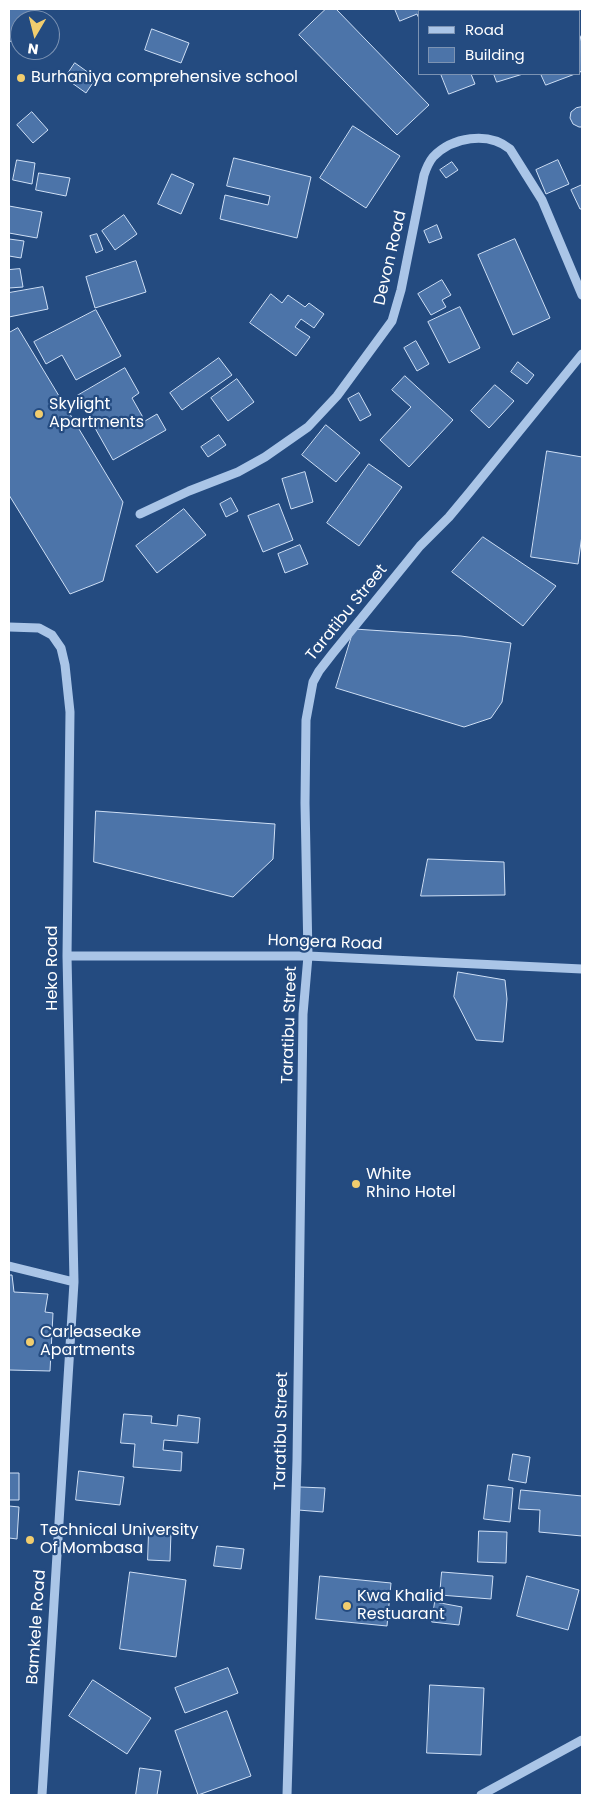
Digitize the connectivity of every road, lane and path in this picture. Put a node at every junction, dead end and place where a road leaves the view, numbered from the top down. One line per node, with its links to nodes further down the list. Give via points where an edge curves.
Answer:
1 (582, 295): 3 (street, Devon Road, via 542,200 510,149 503,143 475,138 444,148 432,158 424,175 392,321 337,396 308,427 266,457)
2 (582, 354): 6 (street, Taratibu Street, via 454,511 332,653 313,682 306,720)
3 (140, 514)
4 (9, 627): 5 (street, Heko Road, via 39,628 52,635 61,648 66,665 70,712)
5 (67, 956): 6 (street, Hongera Road); 9 (street, Heko Road)
6 (308, 956): 7 (street, Hongera Road); 12 (street, Taratibu Street, via 303,1014 297,1461)
7 (582, 968)
8 (9, 1266): 9 (street)
9 (74, 1282): 11 (street, Bamkele Road)
10 (582, 1740): 13 (street)
11 (42, 1794)
12 (287, 1795)
13 (481, 1795)

